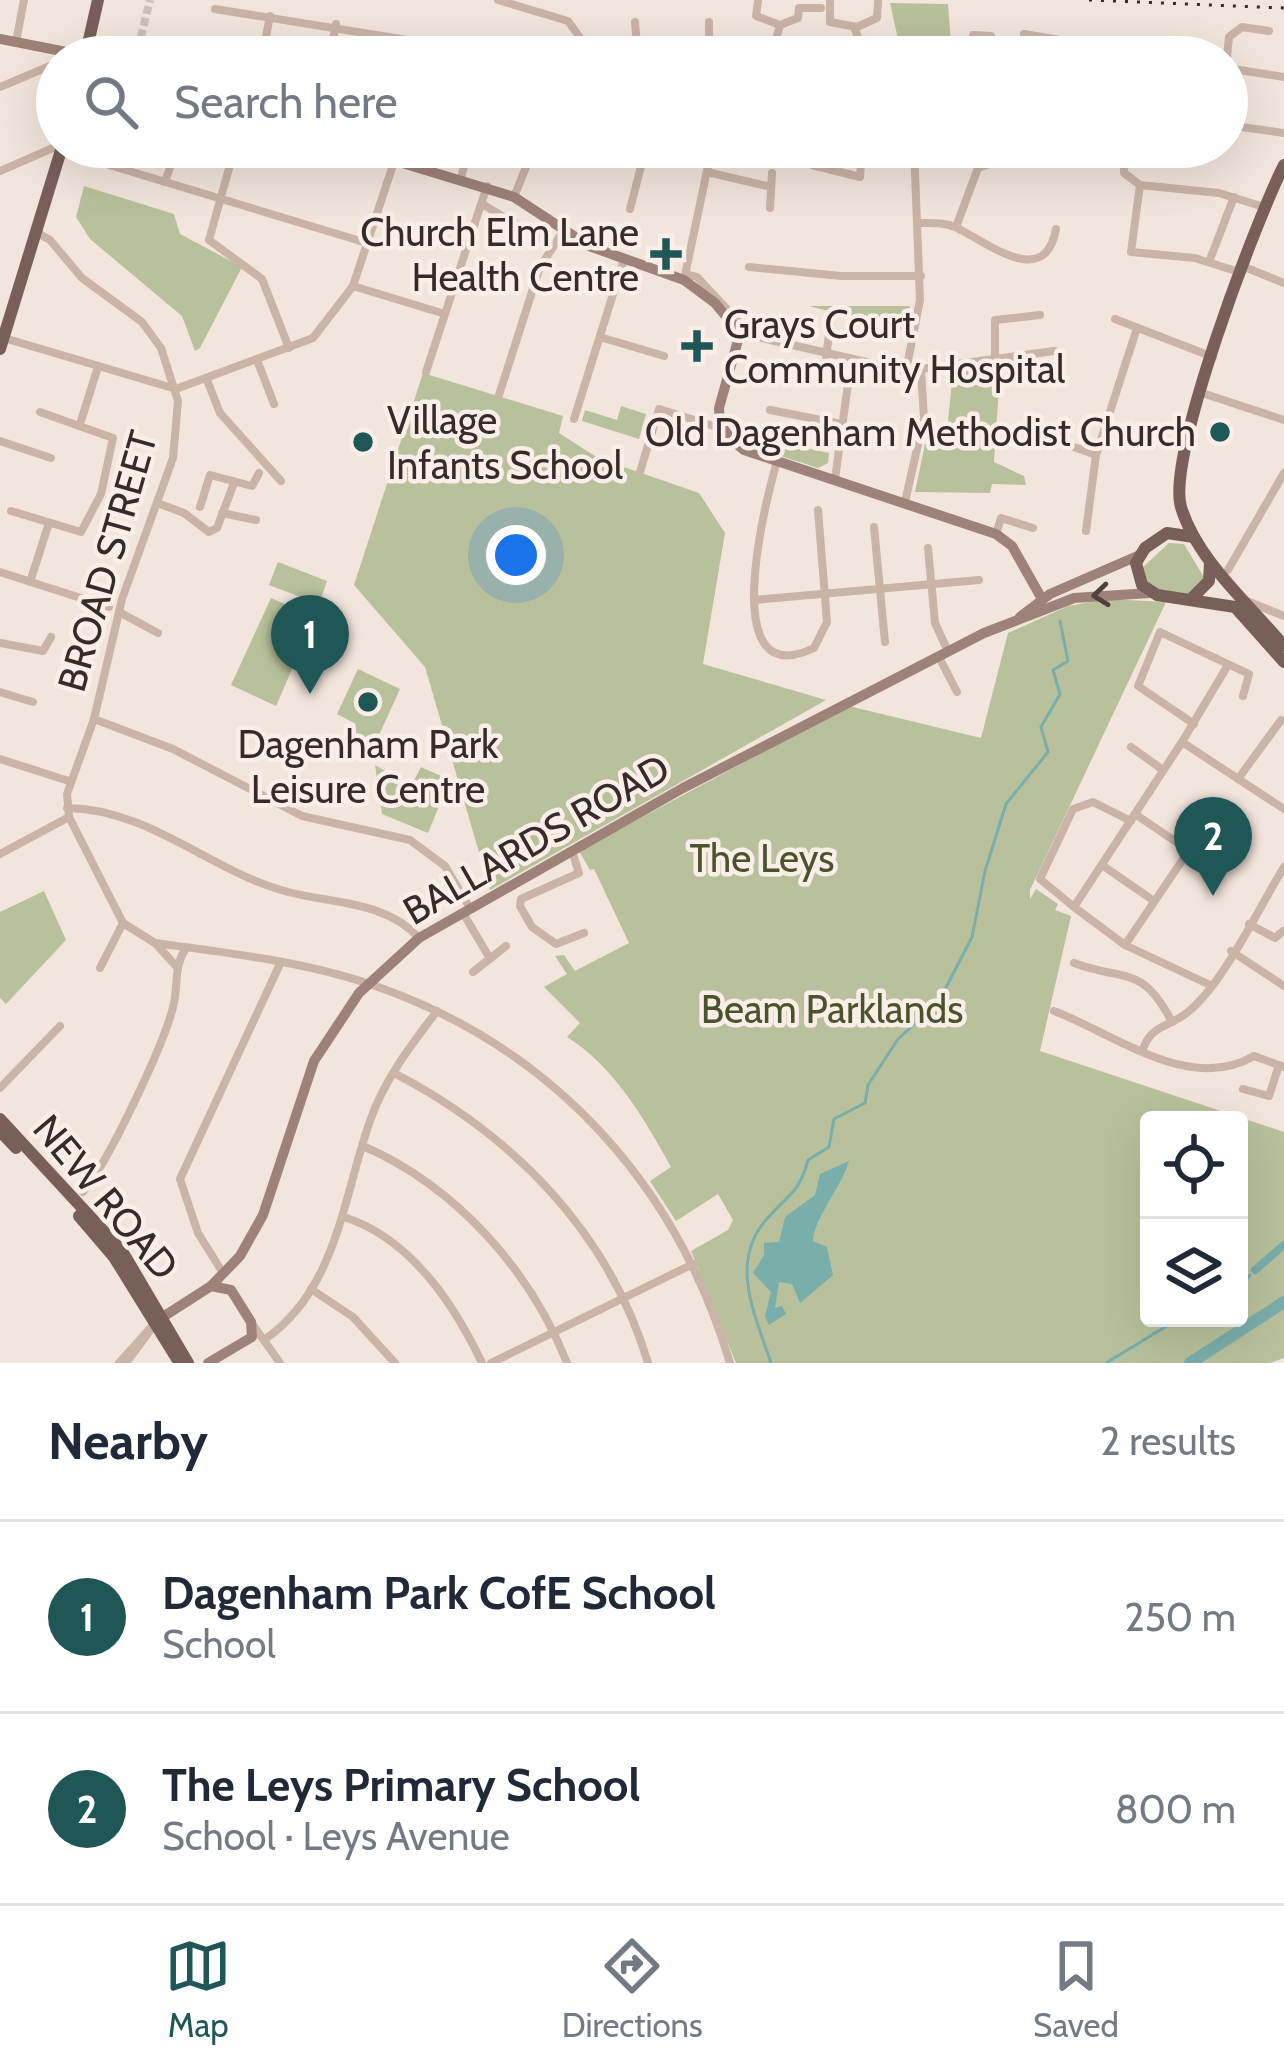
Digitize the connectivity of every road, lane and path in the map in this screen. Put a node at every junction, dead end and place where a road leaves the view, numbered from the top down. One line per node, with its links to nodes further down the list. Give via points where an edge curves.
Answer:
1 (24, 0): 29 (street)
2 (98, 0): 17 (main road)
3 (497, 0): 21 (street, via 574,26)
4 (758, 1): 13 (street, via 756,16)
5 (830, 2): 14 (street, via 830,22)
6 (878, 2): 14 (street, via 877,18)
7 (820, 8): 13 (street, via 799,8 798,18)
8 (215, 9): 9 (street)
9 (270, 16): 12 (street); 18 (street)
10 (635, 22): 22 (street)
11 (710, 22): 23 (street)
12 (336, 25): 19 (street); 20 (street)
13 (780, 25): 24 (street)
14 (854, 27): 25 (street)
15 (1269, 31): 27 (street, via 1242,27)
16 (973, 35): 26 (street)
17 (90, 36)
18 (266, 36)
19 (334, 36)
20 (395, 36)
21 (579, 36)
22 (636, 36)
23 (710, 36)
24 (777, 36)
25 (858, 36)
26 (991, 36)
27 (1230, 36)
28 (0, 39): 29 (main road)
29 (16, 42): 30 (main road)
30 (36, 46)
31 (36, 71): 34 (street)
32 (1248, 71): 33 (street)
33 (1284, 76)
34 (0, 87)
35 (1248, 128): 36 (street)
36 (1284, 133)
37 (36, 155): 54 (street)
38 (1284, 165): 66 (main road)
39 (55, 168): 73 (main road)
40 (120, 168): 58 (street)
41 (170, 168): 58 (street)
42 (228, 168): 64 (street)
43 (392, 168): 74 (street)
44 (419, 168): 57 (main road)
45 (463, 168): 57 (street)
46 (526, 168): 62 (street)
47 (641, 168): 68 (street)
48 (708, 168): 55 (street)
49 (824, 168): 50 (street, via 860,177)
50 (861, 168)
51 (915, 168): 69 (street)
52 (978, 168): 70 (street)
53 (1124, 168): 59 (street)
54 (0, 171)
55 (707, 172): 61 (street); 81 (street)
56 (772, 173): 61 (street)
57 (460, 178): 60 (main road)
58 (165, 182): 64 (street)
59 (1141, 185): 63 (street); 77 (street, via 1131,252)
60 (487, 186): 62 (main road); 65 (street)
61 (771, 187): 67 (street)
62 (514, 197): 72 (main road)
63 (1234, 197): 66 (street); 77 (street)
64 (219, 198): 74 (street); 92 (street, via 210,244 262,280)
65 (482, 204): 75 (street); 84 (street)
66 (1264, 207): 79 (main road)
67 (770, 208)
68 (630, 209)
69 (919, 223): 70 (street); 80 (street)
70 (956, 227): 71 (street, via 1009,258 1040,258)
71 (1056, 229)
72 (564, 230): 75 (street); 76 (main road)
73 (36, 232): 91 (main road); 105 (street, BROAD STREET, via 142,322)
74 (367, 243): 83 (street)
75 (551, 245): 107 (street)
76 (624, 259): 81 (main road); 90 (street)
77 (1208, 262): 79 (street)
78 (749, 267): 80 (street)
79 (1241, 269): 82 (street); 97 (main road)
80 (920, 276): 103 (street)
81 (685, 277): 89 (main road)
82 (1284, 283)
83 (353, 286): 84 (street); 92 (street, via 313,338)
84 (445, 314): 102 (street)
85 (832, 315): 95 (street)
86 (1040, 316): 96 (street, via 995,320)
87 (1115, 319): 88 (street)
88 (1137, 328): 97 (street); 118 (street)
89 (738, 330): 95 (street); 116 (main road, via 719,408)
90 (600, 337): 94 (street); 111 (street)
91 (1, 341): 100 (street)
92 (289, 348): 98 (street)
93 (1054, 351): 96 (street)
94 (664, 356)
95 (826, 356): 99 (street)
96 (995, 358): 101 (street)
97 (1214, 358): 106 (main road)
98 (257, 360): 104 (street); 108 (street)
99 (851, 362): 103 (street); 114 (street)
100 (98, 367): 105 (street); 113 (street)
101 (921, 370): 103 (street); 127 (street, via 924,418)
102 (426, 371)
103 (907, 371)
104 (207, 380): 105 (street); 125 (street, via 220,413)
105 (176, 389): 128 (street, BROAD STREET, via 176,447)
106 (1202, 393): 112 (street); 131 (main road, via 1183,459)
107 (499, 395)
108 (274, 404)
109 (770, 410): 114 (street)
110 (40, 412): 113 (street)
111 (574, 419)
112 (1284, 420)
113 (80, 424): 135 (street, via 113,438 101,494 84,531)
114 (842, 424): 124 (street)
115 (1052, 426): 118 (street, via 1060,442)
116 (723, 429): 120 (main road, via 744,450); 121 (street, via 659,409)
117 (0, 441): 119 (street)
118 (1096, 454): 138 (street)
119 (51, 458)
120 (777, 461): 124 (main road); 155 (street)
121 (640, 472)
122 (260, 473): 126 (street, via 252,486)
123 (1284, 473): 145 (street)
124 (835, 479): 127 (main road)
125 (281, 481)
126 (233, 483): 129 (street, via 210,476); 133 (street)
127 (905, 502): 140 (main road)
128 (160, 504): 133 (street, via 208,532); 159 (street, BROAD STREET)
129 (200, 507)
130 (818, 509): 151 (street)
131 (1181, 510): 139 (main road); 141 (main road)
132 (11, 511): 135 (street)
133 (222, 512): 134 (street)
134 (256, 520)
135 (49, 523): 148 (street)
136 (874, 527): 150 (street)
137 (1033, 528): 140 (street, via 1001,518)
138 (1086, 531)
139 (1167, 533): 141 (main road); 143 (main road)
140 (996, 534): 153 (main road)
141 (1194, 537): 144 (main road)
142 (928, 548): 149 (street)
143 (1142, 554): 152 (main road, via 1136,574); 153 (main road, BALLARDS ROAD)
144 (1210, 563): 154 (main road, via 1209,581); 156 (main road)
145 (1228, 570)
146 (0, 572): 148 (street)
147 (979, 580): 149 (street)
148 (30, 581): 158 (street)
149 (931, 584): 150 (street); 167 (street)
150 (878, 589): 151 (street); 165 (street)
151 (826, 592): 155 (street); 155 (street, via 827,622 814,648 792,655 761,637)
152 (1150, 593): 154 (main road); 157 (main road, BALLARDS ROAD, one-way to 157)
153 (1042, 598): 157 (main road, BALLARDS ROAD); 160 (main road, BALLARDS ROAD)
154 (1192, 598): 164 (main road, via 1230,605)
155 (753, 600)
156 (1247, 601): 161 (street); 164 (main road)
157 (1060, 604): 160 (main road, BALLARDS ROAD)
158 (109, 607)
159 (119, 612): 162 (street); 174 (street, BROAD STREET)
160 (1019, 616): 167 (main road, BALLARDS ROAD)
161 (1284, 616)
162 (158, 633)
163 (51, 637): 166 (street, via 43,651)
164 (1277, 637): 168 (main road)
165 (885, 642)
166 (0, 643)
167 (943, 653): 171 (street); 187 (main road, BALLARDS ROAD)
168 (1284, 662)
169 (1228, 665): 172 (street, via 1249,674); 176 (street); 176 (street, via 1160,632 1138,686)
170 (0, 692): 173 (street)
171 (957, 692)
172 (1243, 696)
173 (33, 702)
174 (94, 718): 182 (street, BROAD STREET); 194 (street, via 302,816 417,844 446,866)
175 (1281, 720): 181 (street)
176 (1193, 724): 177 (street)
177 (1182, 742): 180 (street); 181 (street)
178 (1131, 747): 180 (street)
179 (0, 758): 182 (street)
180 (1163, 770): 186 (street)
181 (1238, 779): 184 (street)
182 (69, 781): 185 (street, BROAD STREET)
183 (1221, 803): 188 (street)
184 (1284, 809)
185 (68, 813): 189 (street); 195 (street); 199 (street, via 130,818 250,879 369,908)
186 (1133, 818): 188 (street); 190 (street); 193 (street, via 1093,802 1073,809 1040,879)
187 (571, 850): 194 (main road, BALLARDS ROAD); 198 (street, via 580,873 520,905 548,941)
188 (1188, 850): 192 (street)
189 (0, 854)
190 (1102, 865): 192 (street); 193 (street)
191 (1283, 872): 196 (street)
192 (1154, 901): 201 (street)
193 (1074, 908): 201 (street)
194 (466, 910): 199 (main road, BALLARDS ROAD); 205 (street)
195 (123, 923): 200 (street); 209 (street)
196 (1249, 924): 197 (street, via 1275,938); 204 (street)
197 (1283, 931)
198 (584, 933)
199 (419, 938): 211 (main road, BALLARDS ROAD)
200 (155, 943): 203 (street); 208 (street)
201 (1125, 945): 212 (street)
202 (506, 946): 205 (street)
203 (187, 947): 207 (street); 208 (street)
204 (1231, 951): 212 (street); 213 (street)
205 (489, 957): 210 (street)
206 (1074, 963): 216 (street, via 1140,977)
207 (280, 964): 211 (street); 230 (street, via 180,1179)
208 (176, 966): 226 (street, via 174,1002 154,1054)
209 (100, 968)
210 (473, 972)
211 (369, 984): 214 (street); 228 (main road, BALLARDS ROAD, via 309,1070 263,1215)
212 (1210, 985): 216 (street)
213 (1284, 986)
214 (437, 1011): 220 (street); 229 (street, via 591,1116 648,1183)
215 (1054, 1011): 218 (street)
216 (1171, 1020): 218 (street)
217 (60, 1026): 221 (street)
218 (1143, 1049): 219 (street, via 1216,1072 1254,1056)
219 (1281, 1066): 222 (street, via 1269,1096)
220 (394, 1073): 225 (street); 234 (street, via 471,1119 537,1175)
221 (0, 1088)
222 (1243, 1089)
223 (0, 1119): 235 (main road, NEW ROAD, via 122,1250)
224 (0, 1131): 235 (main road, NEW ROAD)
225 (363, 1146): 227 (street); 236 (street, via 414,1170 465,1214)
226 (83, 1192)
227 (344, 1217): 232 (street); 243 (street, via 417,1265)
228 (235, 1262): 230 (main road, BALLARDS ROAD); 233 (main road, BALLARDS ROAD)
229 (693, 1264): 234 (street); 246 (street)
230 (223, 1274): 231 (main road, BALLARDS ROAD)
231 (211, 1286): 233 (main road); 235 (main road, BALLARDS ROAD)
232 (311, 1289): 237 (street, via 295,1315); 242 (street, via 353,1317)
233 (230, 1290): 237 (main road)
234 (624, 1297): 236 (street); 245 (street)
235 (159, 1319): 238 (street); 239 (main road, NEW ROAD)
236 (553, 1332): 243 (street); 244 (street)
237 (258, 1338): 240 (main road); 241 (street)
238 (122, 1363)
239 (184, 1363)
240 (208, 1363)
241 (280, 1363)
242 (395, 1363)
243 (486, 1363)
244 (566, 1363)
245 (648, 1363)
246 (730, 1363)

